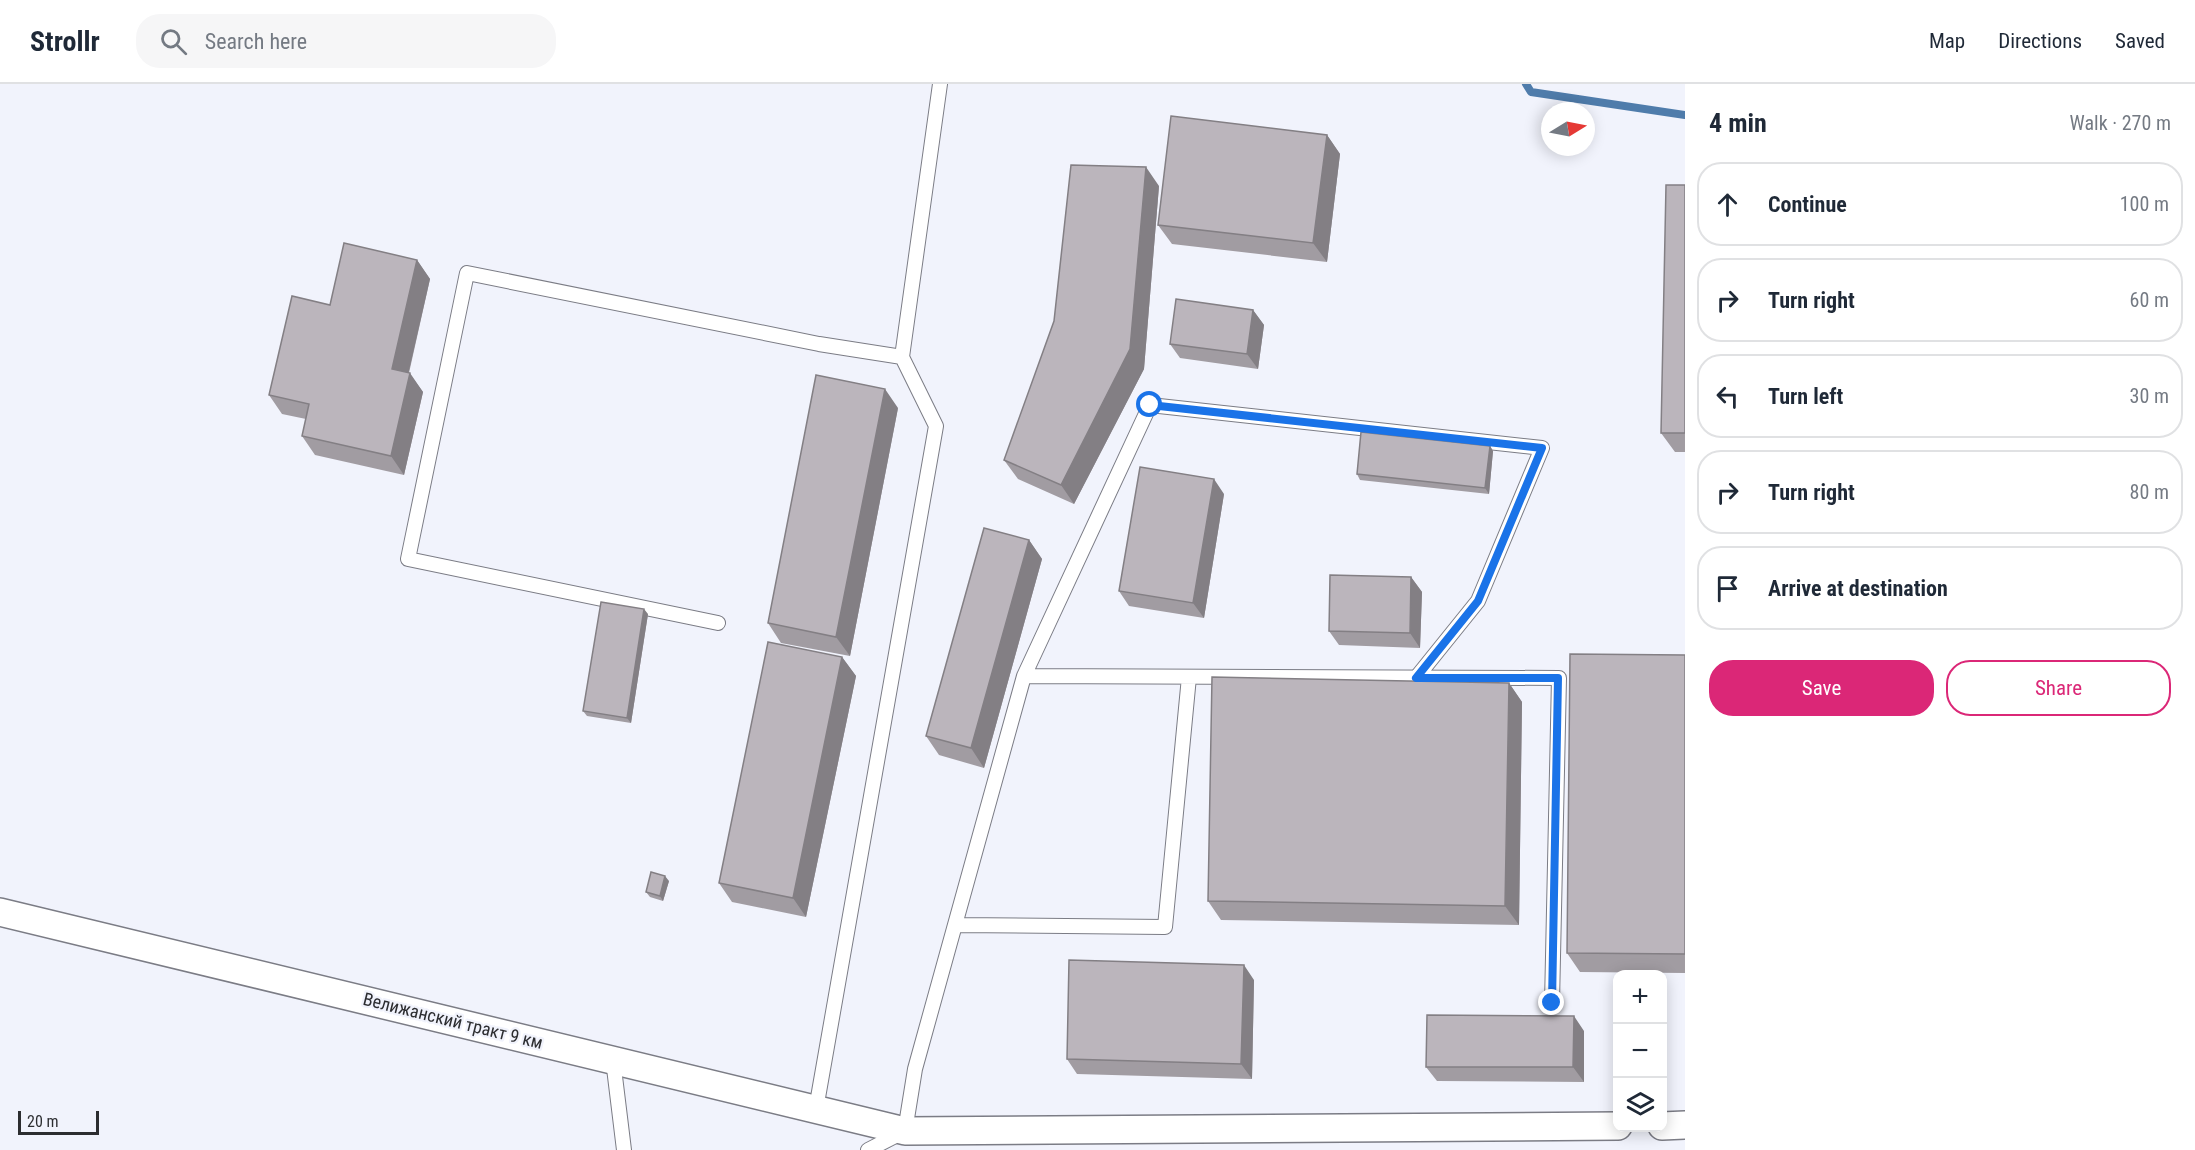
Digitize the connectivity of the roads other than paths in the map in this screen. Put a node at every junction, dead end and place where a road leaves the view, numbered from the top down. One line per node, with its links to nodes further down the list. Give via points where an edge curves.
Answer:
1 (940, 84): 2 (lane)
2 (902, 357): 3 (lane, via 467,273 408,559); 11 (lane, via 936,426)
3 (718, 623)
4 (1024, 676): 5 (lane); 6 (lane, via 1150,405 1542,448 1478,601); 8 (lane)
5 (1189, 676): 6 (lane); 8 (lane, via 1165,927)
6 (1416, 678): 9 (lane, via 1558,678)
7 (0, 912): 10 (street, Велижанский тракт 9 км)
8 (955, 925): 15 (lane, via 915,1069)
9 (1552, 1003)
10 (613, 1060): 11 (street, Велижанский тракт 9 км); 16 (lane)
11 (816, 1109): 15 (street, Велижанский тракт 9 км)
12 (1685, 1125): 14 (street)
13 (1613, 1126): 15 (street, Велижанский тракт 9 км)
14 (1667, 1126)
15 (905, 1131): 17 (lane)
16 (624, 1150)
17 (868, 1150)

